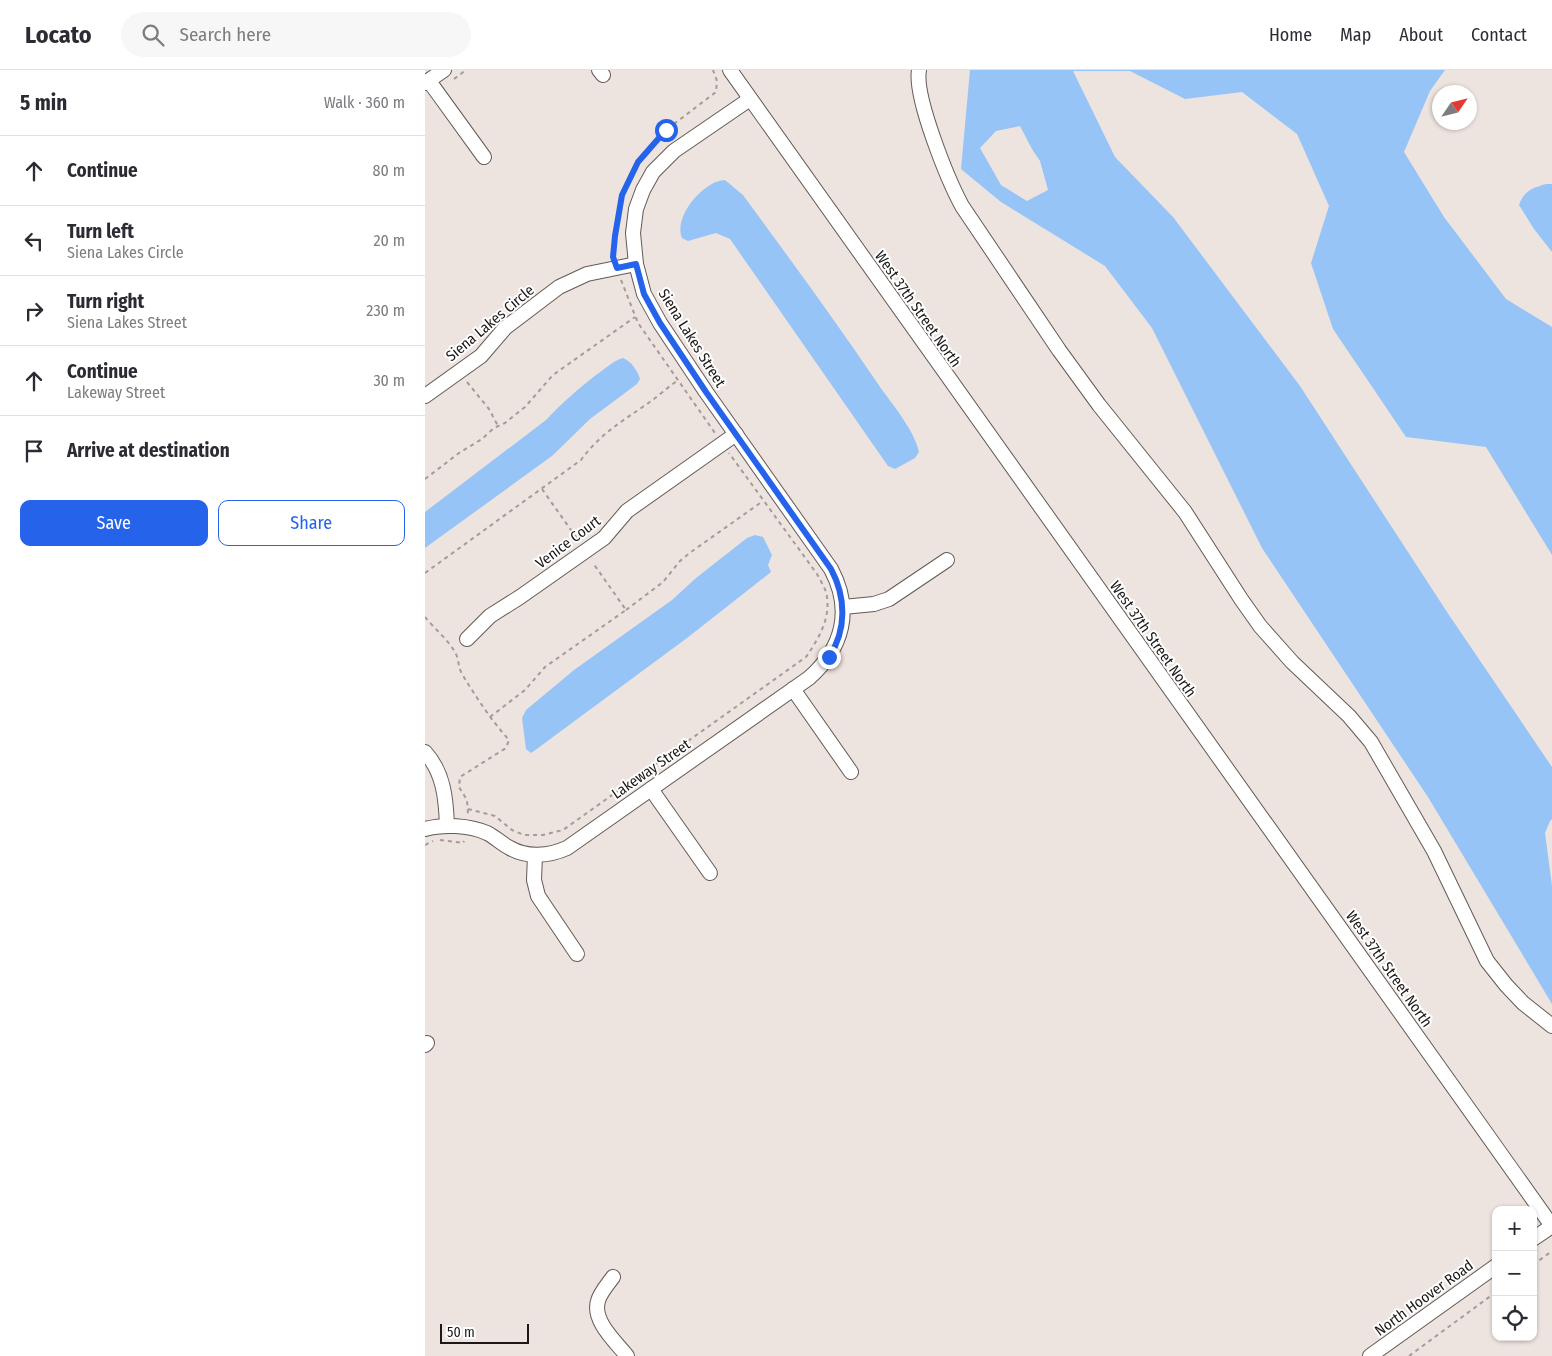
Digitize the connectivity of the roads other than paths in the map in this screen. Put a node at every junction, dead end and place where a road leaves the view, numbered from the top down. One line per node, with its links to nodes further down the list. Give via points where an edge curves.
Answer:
1 (444, 70): 4 (street)
2 (730, 70): 5 (street, West 37th Street North)
3 (919, 70): 22 (street, via 921,98 962,206 1099,405 1185,512 1260,626 1371,742 1434,851 1487,961 1506,986)
4 (427, 82): 6 (street)
5 (749, 99): 7 (street, Siena Lakes Street, via 673,151 653,172 637,209 633,233); 23 (street, West 37th Street North)
6 (484, 157)
7 (636, 264): 8 (street, Siena Lakes Circle, via 587,274 559,287 505,328 481,356); 9 (street, Siena Lakes Street, via 644,294 660,323)
8 (425, 396)
9 (736, 434): 11 (street, Siena Lakes Street, via 827,561 838,584); 12 (street, Venice Court, via 627,511 604,538 490,616)
10 (947, 560): 11 (street, via 889,599)
11 (843, 607): 13 (street, Lakeway Street, via 841,629 834,650 815,673)
12 (467, 639)
13 (793, 689): 15 (street); 16 (street, Lakeway Street)
14 (425, 752): 17 (street, via 443,784)
15 (851, 772)
16 (651, 789): 19 (street, Lakeway Street, via 567,848); 20 (street)
17 (447, 826): 18 (street, Lakeway Street); 19 (street, Lakeway Street, via 485,832 517,852)
18 (425, 829)
19 (535, 855): 21 (street, via 534,880 538,896)
20 (710, 873)
21 (577, 954)
22 (1552, 1026)
23 (1552, 1226): 24 (street)
24 (1537, 1236)
25 (1492, 1269): 28 (street, North Hoover Road)
26 (613, 1278): 27 (street, via 597,1302 599,1316 601,1324)
27 (627, 1356)
28 (1370, 1356)

